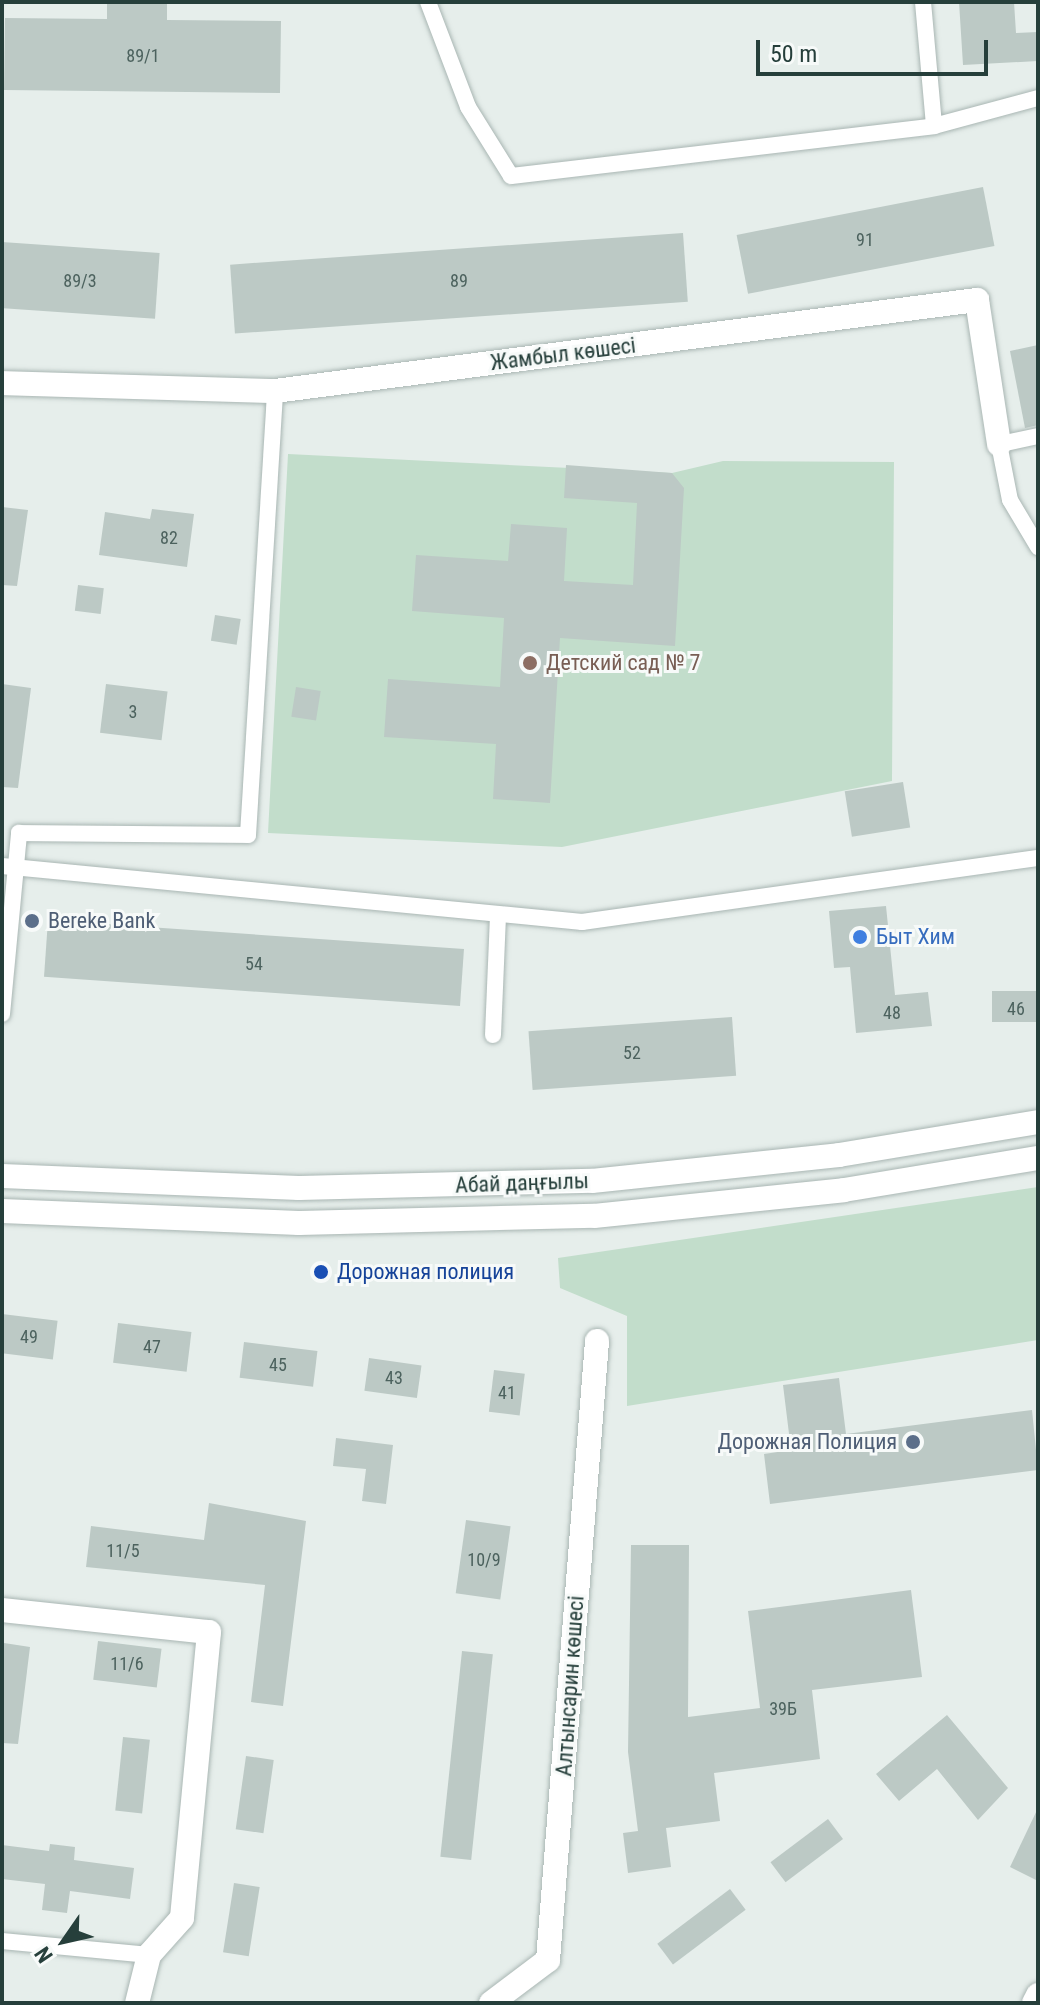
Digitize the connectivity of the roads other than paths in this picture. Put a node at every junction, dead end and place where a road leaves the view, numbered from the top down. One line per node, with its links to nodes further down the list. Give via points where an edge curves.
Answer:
1 (428, 2): 4 (lane, via 468,107 511,176)
2 (923, 2): 4 (lane)
3 (1038, 98): 4 (lane)
4 (934, 126)
5 (2, 383): 6 (street, Жамбыл көшесі)
6 (275, 391): 8 (street, Жамбыл көшесі, via 977,300); 11 (lane, via 248,835 19,833)
7 (1038, 436): 8 (lane)
8 (999, 444): 9 (lane, via 1010,500)
9 (1038, 547)
10 (1038, 858): 12 (lane, via 582,922)
11 (10, 867): 12 (lane); 13 (lane)
12 (498, 916): 14 (lane)
13 (2, 1014)
14 (493, 1035)
15 (1038, 1122): 17 (street, Абай даңғылы, via 839,1155 592,1181 299,1188)
16 (1038, 1158): 18 (street, Абай даңғылы, via 844,1190 594,1216 299,1223)
17 (2, 1176)
18 (2, 1211)
19 (597, 1341): 25 (street, Алтынсарин көшесі, via 548,1960)
20 (2, 1610): 22 (street, via 209,1632 182,1918)
21 (2, 1941): 22 (lane)
22 (149, 1955): 24 (street)
23 (1038, 1995): 26 (street)
24 (137, 2003)
25 (491, 2003)
26 (1034, 2003)

